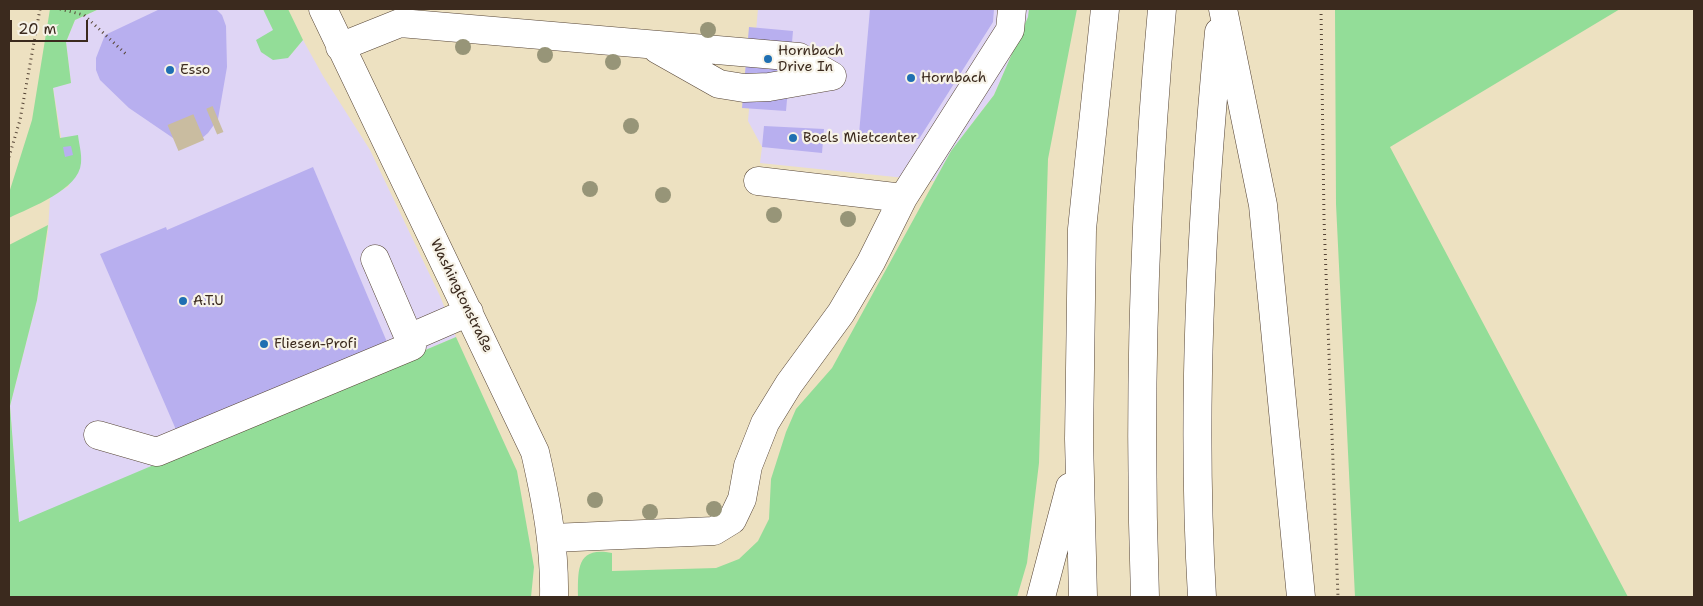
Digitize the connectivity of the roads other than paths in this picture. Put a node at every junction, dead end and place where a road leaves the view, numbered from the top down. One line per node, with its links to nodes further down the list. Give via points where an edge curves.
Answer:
1 (324, 9): 7 (main road, Washingtonstraße)
2 (1012, 9): 9 (main road, via 1010,30)
3 (1105, 9): 14 (main road, via 1082,229)
4 (1162, 9): 19 (main road, via 1145,228 1141,358)
5 (1222, 9): 20 (main road, via 1204,213 1198,347); 21 (main road, via 1263,205)
6 (649, 44): 6 (main road, via 718,84 769,87 832,76 800,57); 7 (main road, via 400,23)
7 (340, 47): 11 (main road, Washingtonstraße)
8 (758, 181): 9 (main road)
9 (903, 198): 15 (main road, via 841,313 765,423 748,466 742,499 732,520 714,531)
10 (375, 259): 12 (main road)
11 (469, 312): 12 (main road); 15 (main road, Washingtonstraße, via 535,452)
12 (409, 338): 13 (main road, via 412,346 156,452)
13 (98, 434)
14 (1080, 439): 17 (main road); 18 (main road)
15 (552, 538): 16 (main road, Washingtonstraße)
16 (554, 597)
17 (1041, 597)
18 (1083, 597)
19 (1145, 597)
20 (1202, 597)
21 (1301, 597)

